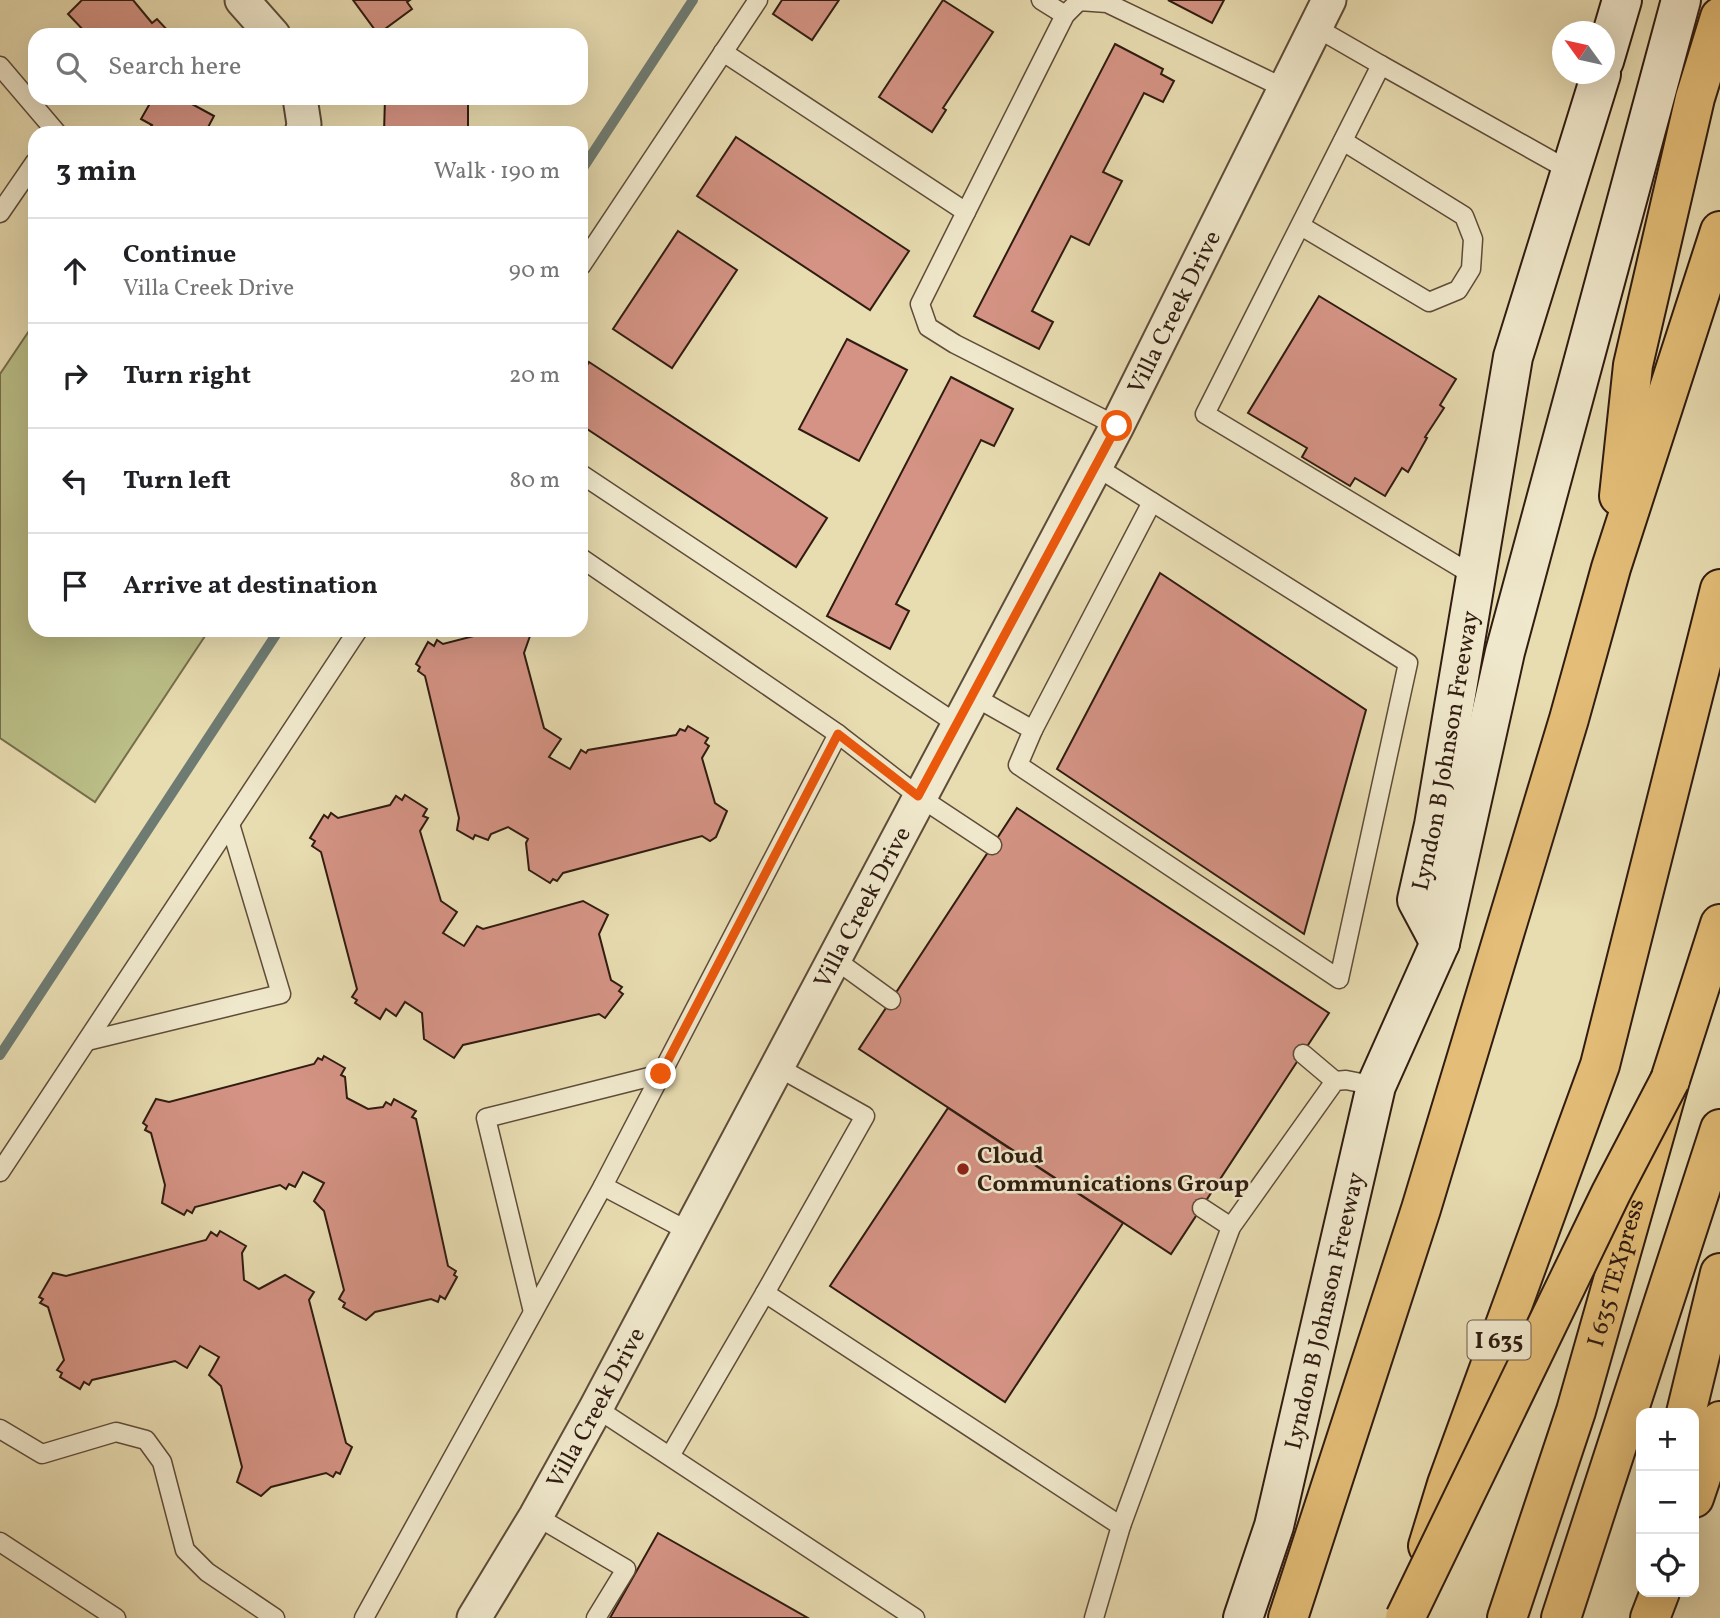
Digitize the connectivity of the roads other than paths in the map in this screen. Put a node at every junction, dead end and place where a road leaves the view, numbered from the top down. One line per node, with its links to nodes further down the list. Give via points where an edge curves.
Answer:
1 (242, 0): 10 (street)
2 (758, 0): 11 (lane)
3 (1041, 0): 7 (lane)
4 (1622, 0): 9 (main road)
5 (1681, 0): 46 (main road, via 1505,652)
6 (1322, 14): 12 (lane); 15 (street, Villa Creek Drive)
7 (1065, 15): 15 (lane, via 1079,1 1107,3); 24 (lane)
8 (1720, 17): 34 (highway, via 1695,98 1633,365)
9 (1615, 25)
10 (267, 28)
11 (723, 52): 24 (lane); 28 (lane)
12 (1381, 65): 21 (lane); 23 (lane)
13 (0, 66): 16 (lane)
14 (1598, 84): 23 (main road, Lyndon B Johnson Freeway)
15 (1286, 89): 29 (street, Villa Creek Drive)
16 (28, 99)
17 (33, 105): 19 (lane)
18 (301, 105): 20 (street)
19 (51, 126)
20 (304, 126)
21 (1343, 141): 26 (lane); 26 (lane, via 1464,216 1473,239 1471,269 1458,290 1429,302)
22 (28, 172): 25 (lane)
23 (1572, 172): 35 (main road, Lyndon B Johnson Freeway, via 1513,358)
24 (966, 212): 29 (lane, via 920,304 928,327)
25 (0, 214)
26 (1301, 226): 35 (lane, via 1205,414)
27 (1720, 231): 34 (highway)
28 (588, 255)
29 (1117, 426): 30 (street, Villa Creek Drive)
30 (1096, 466): 32 (lane); 39 (street, Villa Creek Drive)
31 (588, 478): 39 (lane)
32 (1152, 502): 40 (lane); 40 (lane, via 1408,663 1339,979 1018,765)
33 (588, 563): 41 (lane)
34 (1611, 568): 85 (highway, via 1421,1209)
35 (1476, 577): 46 (main road, Lyndon B Johnson Freeway, via 1418,900)
36 (1720, 589): 51 (highway, I 635)
37 (353, 637): 43 (lane)
38 (1720, 698): 51 (highway)
39 (965, 710): 40 (lane); 42 (street, Villa Creek Drive)
40 (1033, 730)
41 (838, 734): 42 (lane); 53 (lane)
42 (918, 796): 44 (lane); 47 (street, Villa Creek Drive)
43 (230, 824): 49 (lane); 49 (lane, via 281,994)
44 (992, 845)
45 (1720, 924): 54 (highway, I 635 TEXpress)
46 (1440, 943): 56 (main road, Lyndon B Johnson Freeway)
47 (833, 958): 48 (lane); 52 (street, Villa Creek Drive)
48 (891, 1000)
49 (87, 1041): 58 (lane)
50 (1303, 1054): 55 (lane)
51 (1600, 1065): 86 (highway, I 635, via 1447,1484)
52 (776, 1066): 62 (street, Villa Creek Drive); 64 (lane, via 866,1116)
53 (661, 1074): 59 (lane); 65 (lane, via 485,1118)
54 (1670, 1080): 86 (highway, bridge); 87 (highway, I 635 TEXpress, bridge, via 1576,1410)
55 (1335, 1082): 56 (lane); 61 (lane)
56 (1376, 1087): 84 (main road, Lyndon B Johnson Freeway, via 1274,1526)
57 (1720, 1129): 88 (highway)
58 (0, 1172)
59 (603, 1186): 62 (lane); 65 (lane)
60 (1202, 1208): 61 (lane)
61 (1231, 1227): 73 (lane)
62 (688, 1231): 66 (street, Villa Creek Drive)
63 (1720, 1273): 67 (highway)
64 (765, 1293): 70 (lane); 73 (lane)
65 (533, 1312): 79 (lane)
66 (596, 1408): 70 (lane); 72 (street, Villa Creek Drive)
67 (1687, 1408)
68 (1720, 1420): 71 (highway)
69 (0, 1429): 78 (lane, via 41,1454 116,1432 146,1440 162,1462 185,1550 207,1572)
70 (670, 1456): 82 (lane)
71 (1699, 1483)
72 (536, 1516): 80 (street, Villa Creek Drive); 81 (lane, via 626,1569)
73 (1121, 1527): 83 (lane)
74 (0, 1542): 77 (lane)
75 (1651, 1597): 89 (highway)
76 (1658, 1597): 89 (highway)
77 (116, 1618)
78 (275, 1618)
79 (364, 1618)
80 (474, 1618)
81 (596, 1618)
82 (915, 1618)
83 (1094, 1618)
84 (1243, 1618)
85 (1288, 1618)
86 (1405, 1618)
87 (1507, 1618)
88 (1561, 1618)
89 (1649, 1618)

